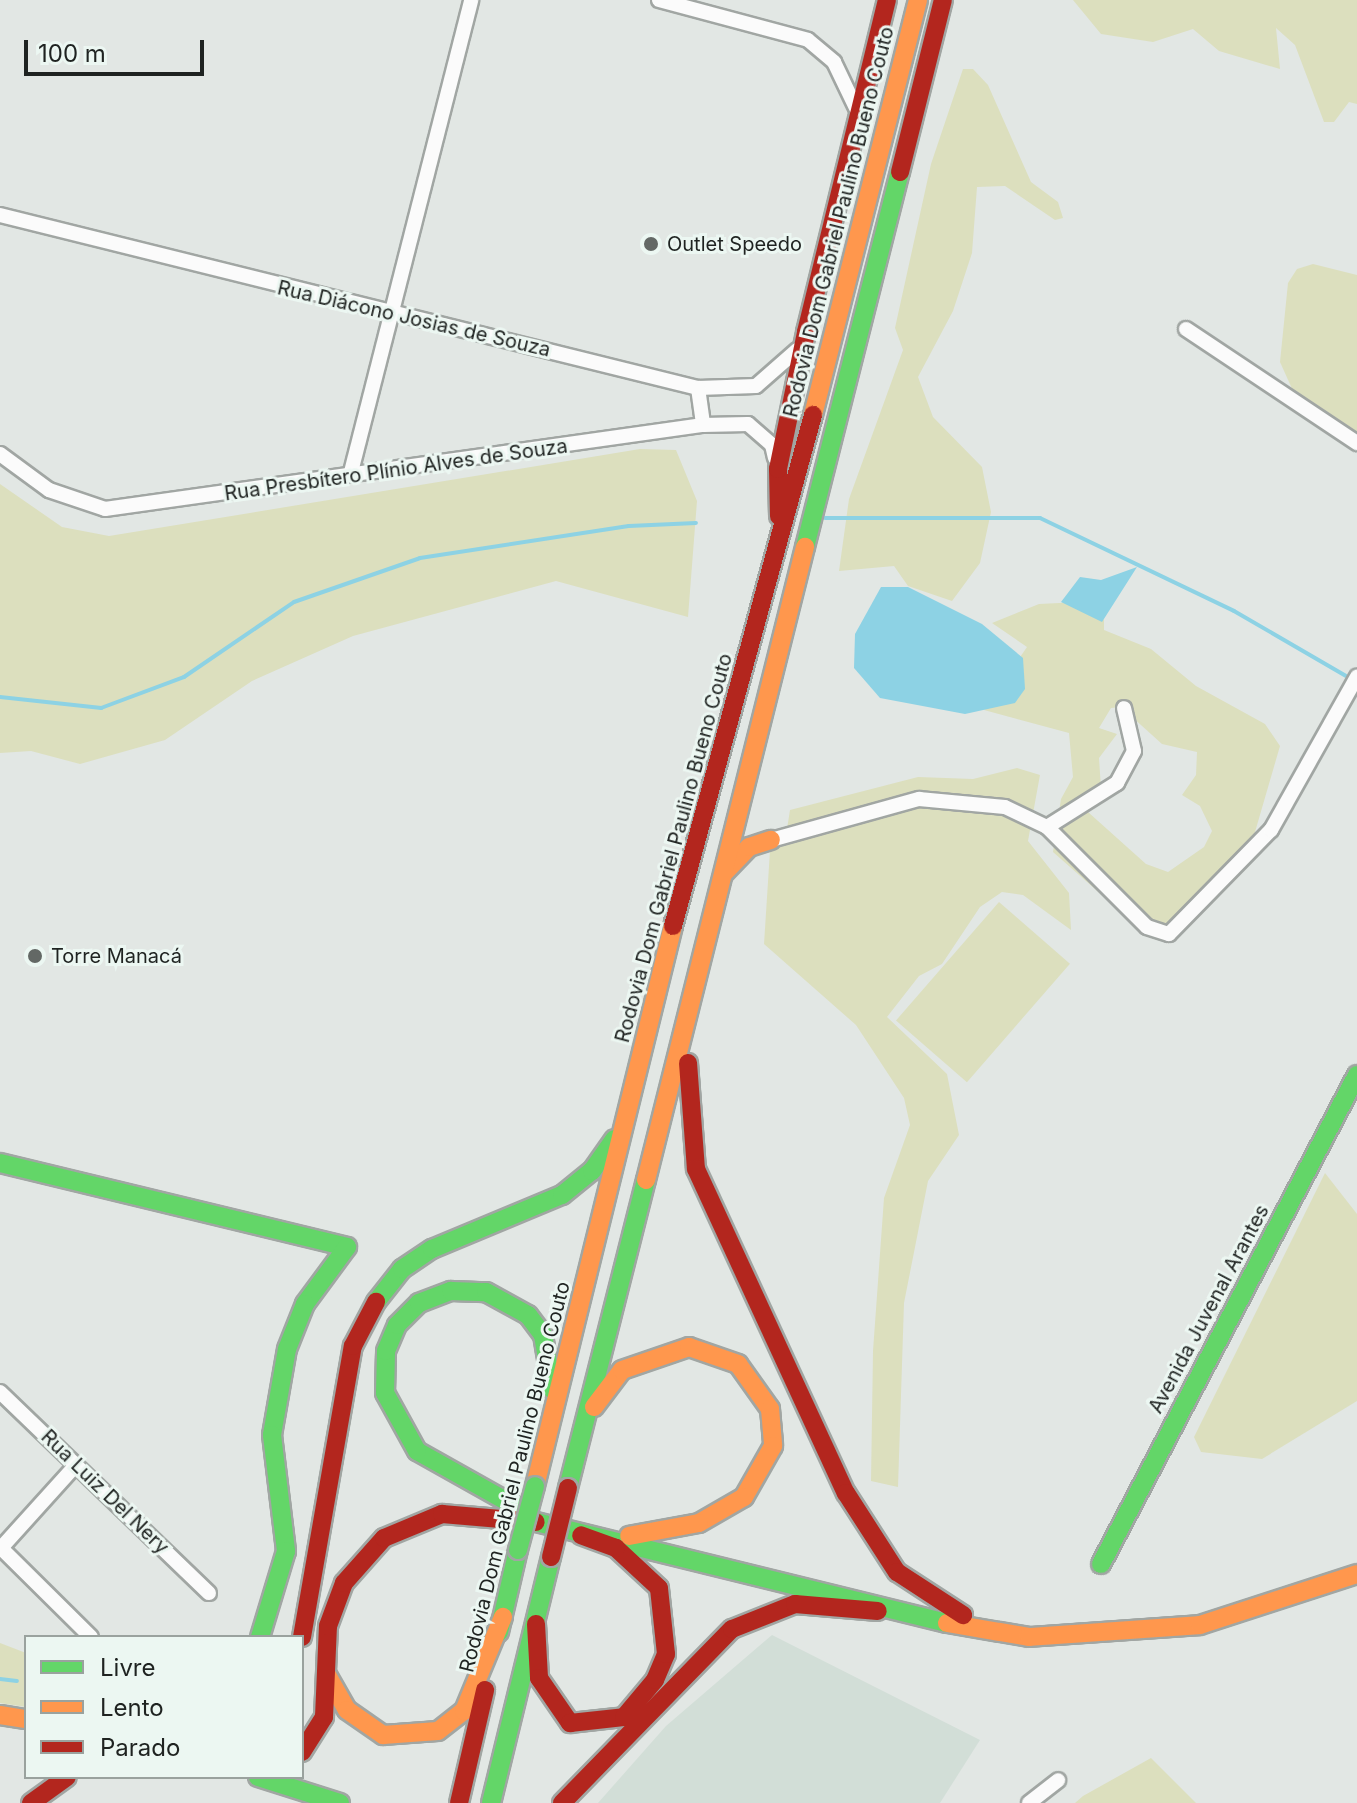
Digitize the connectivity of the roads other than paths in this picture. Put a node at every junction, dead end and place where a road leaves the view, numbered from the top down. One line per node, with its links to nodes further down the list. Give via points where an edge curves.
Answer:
1 (462, 0): 7 (street)
2 (471, 0): 7 (street)
3 (659, 0): 8 (street, via 808,40 834,62)
4 (887, 0): 8 (main road)
5 (918, 0): 19 (main road, Rodovia Dom Gabriel Paulino Bueno Couto)
6 (943, 0): 22 (main road)
7 (462, 16): 10 (street)
8 (858, 114): 12 (main road)
9 (0, 215): 10 (street, Rua Diácono Josias de Souza)
10 (388, 310): 13 (street, Rua Diácono Josias de Souza); 18 (street)
11 (1186, 329): 15 (street)
12 (806, 332): 13 (street, Rua Diácono Josias de Souza, via 793,358 756,386); 17 (main road)
13 (698, 388): 14 (street)
14 (703, 425): 17 (street, Rua Presbítero Plínio Alves de Souza, via 748,424 772,445); 18 (street, Rua Presbítero Plínio Alves de Souza)
15 (1357, 443)
16 (0, 454): 18 (street, Rua Presbítero Plínio Alves de Souza, via 49,490 105,509)
17 (778, 469): 19 (main road)
18 (351, 472)
19 (780, 546): 28 (main road, Rodovia Dom Gabriel Paulino Bueno Couto)
20 (1357, 677): 23 (street, via 1271,830 1177,930 1161,934 1147,927)
21 (1124, 708): 23 (street, via 1134,751 1117,783)
22 (739, 807): 24 (main road); 25 (main road)
23 (1047, 827): 24 (street, via 975,800 919,799)
24 (771, 840): 25 (main road, via 749,847)
25 (724, 873): 26 (main road)
26 (689, 1024): 32 (main road); 43 (main road, via 688,1130 717,1227 872,1539 897,1572)
27 (1357, 1075): 39 (main road, Avenida Juvenal Arantes)
28 (632, 1095): 31 (main road, Rodovia Dom Gabriel Paulino Bueno Couto); 48 (main road, via 592,1171 562,1195 432,1249 402,1269 371,1308 353,1346)
29 (0, 1163): 47 (main road, via 347,1247 305,1304 287,1349 272,1435 286,1551)
30 (0, 1392): 33 (street, Rua Luiz Del Nery)
31 (553, 1413): 34 (main road, via 543,1335 507,1299 451,1291 419,1303 397,1325 383,1368 395,1420 446,1474); 44 (main road, Rodovia Dom Gabriel Paulino Bueno Couto, bridge)
32 (587, 1417): 36 (main road, via 622,1370 689,1347 738,1364 770,1409 770,1456 744,1497 699,1523); 45 (main road, bridge)
33 (76, 1465): 37 (street); 41 (street, Rua Luiz Del Nery)
34 (522, 1510): 36 (main road); 49 (main road, via 450,1507 383,1525 331,1575)
35 (581, 1535): 42 (main road); 45 (main road, via 616,1548 659,1588 666,1654 655,1680 624,1717 591,1726 570,1723 555,1711 539,1678); 50 (main road, via 467,1512 428,1519 384,1538 336,1596)
36 (629, 1536): 43 (main road)
37 (1, 1548): 46 (street)
38 (1357, 1562): 43 (main road, via 1245,1601 1142,1621 1048,1624)
39 (1101, 1564)
40 (1357, 1574): 42 (main road, via 1237,1617 1131,1635 1029,1637)
41 (209, 1593)
42 (878, 1611): 66 (main road, via 795,1604 732,1629)
43 (963, 1615)
44 (503, 1617): 50 (main road, via 464,1711 438,1731 383,1735 347,1710); 53 (main road, Rodovia Dom Gabriel Paulino Bueno Couto)
45 (536, 1624): 51 (main road)
46 (89, 1635)
47 (261, 1635)
48 (302, 1635)
49 (304, 1641)
50 (327, 1675): 55 (main road, via 324,1717)
51 (523, 1676): 64 (main road); 65 (main road, via 518,1761)
52 (0, 1715): 54 (main road)
53 (479, 1716): 62 (main road); 63 (main road, Rodovia Dom Gabriel Paulino Bueno Couto)
54 (24, 1719)
55 (304, 1749)
56 (63, 1779): 59 (main road); 60 (main road)
57 (264, 1779): 61 (main road)
58 (1058, 1780): 67 (street)
59 (31, 1803)
60 (63, 1803)
61 (340, 1803)
62 (442, 1803)
63 (459, 1803)
64 (491, 1803)
65 (502, 1803)
66 (562, 1803)
67 (1029, 1803)

